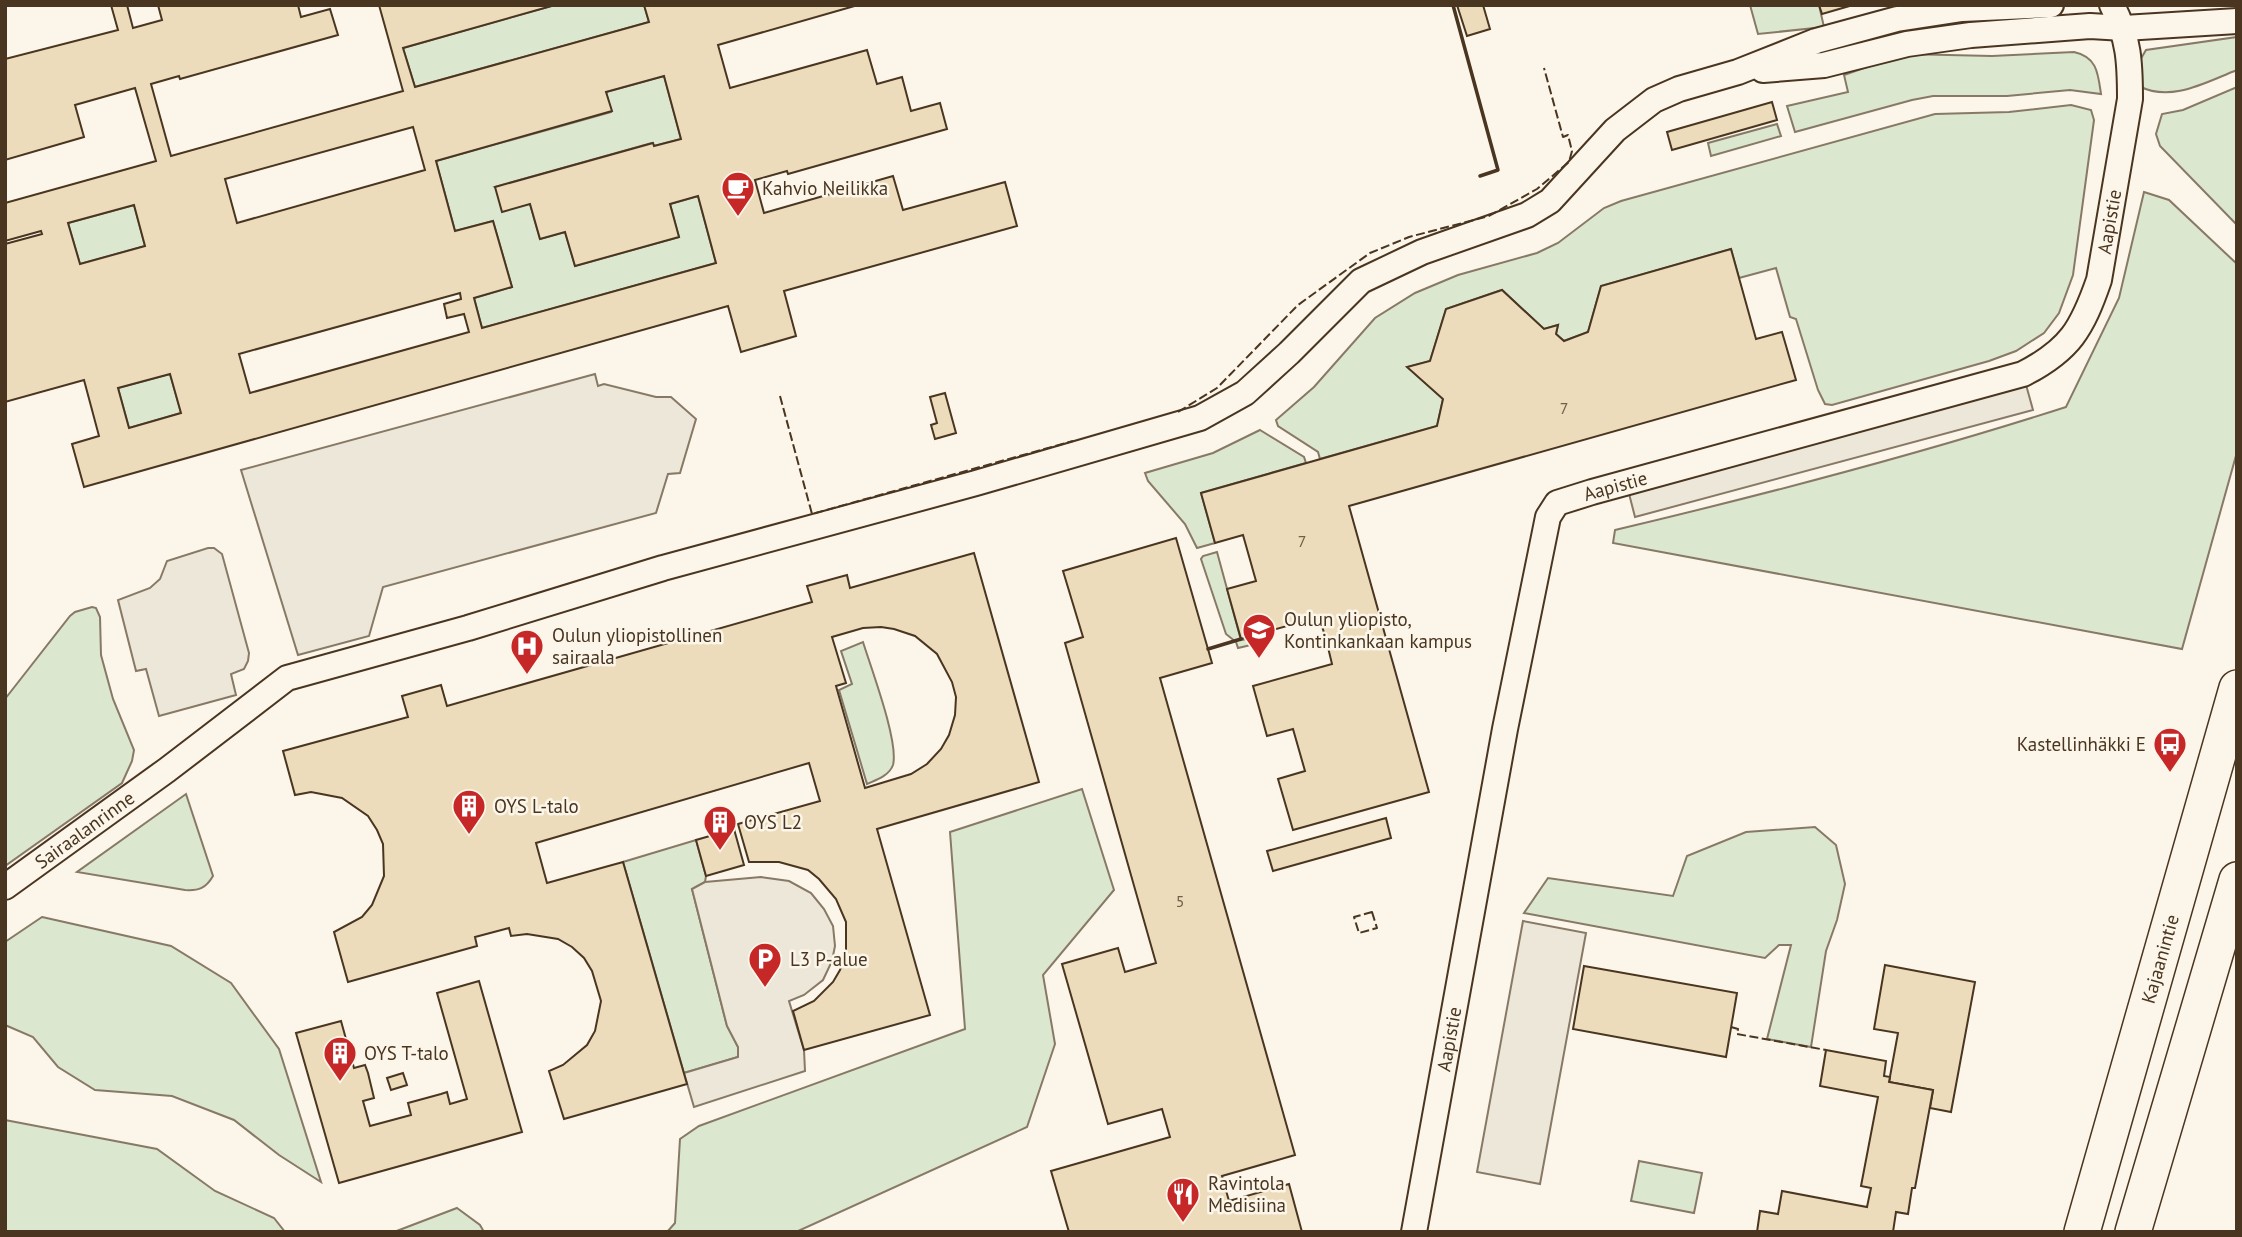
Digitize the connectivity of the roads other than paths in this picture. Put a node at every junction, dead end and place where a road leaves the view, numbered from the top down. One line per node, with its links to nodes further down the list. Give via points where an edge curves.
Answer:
1 (2051, 5): 5 (street, via 1962,9 1897,19 1816,41)
2 (2112, 5): 3 (street, Aapistie)
3 (2128, 17): 4 (street); 5 (street, via 2090,26 1907,44 1824,65); 9 (street, Aapistie, via 2130,99 2099,280 2090,307 2064,348 2023,374 1592,492 1557,503 1548,517)
4 (2237, 21)
5 (1738, 72): 8 (street, Sairaalanrinne, via 1654,100 1615,130 1550,201 1527,215 1422,252 1361,281 1245,393 1200,418 287,678)
6 (2237, 688): 10 (main road, Kajaanintie)
7 (2237, 880): 11 (main road)
8 (5, 887)
9 (1414, 1232)
10 (2082, 1232)
11 (2133, 1232)

